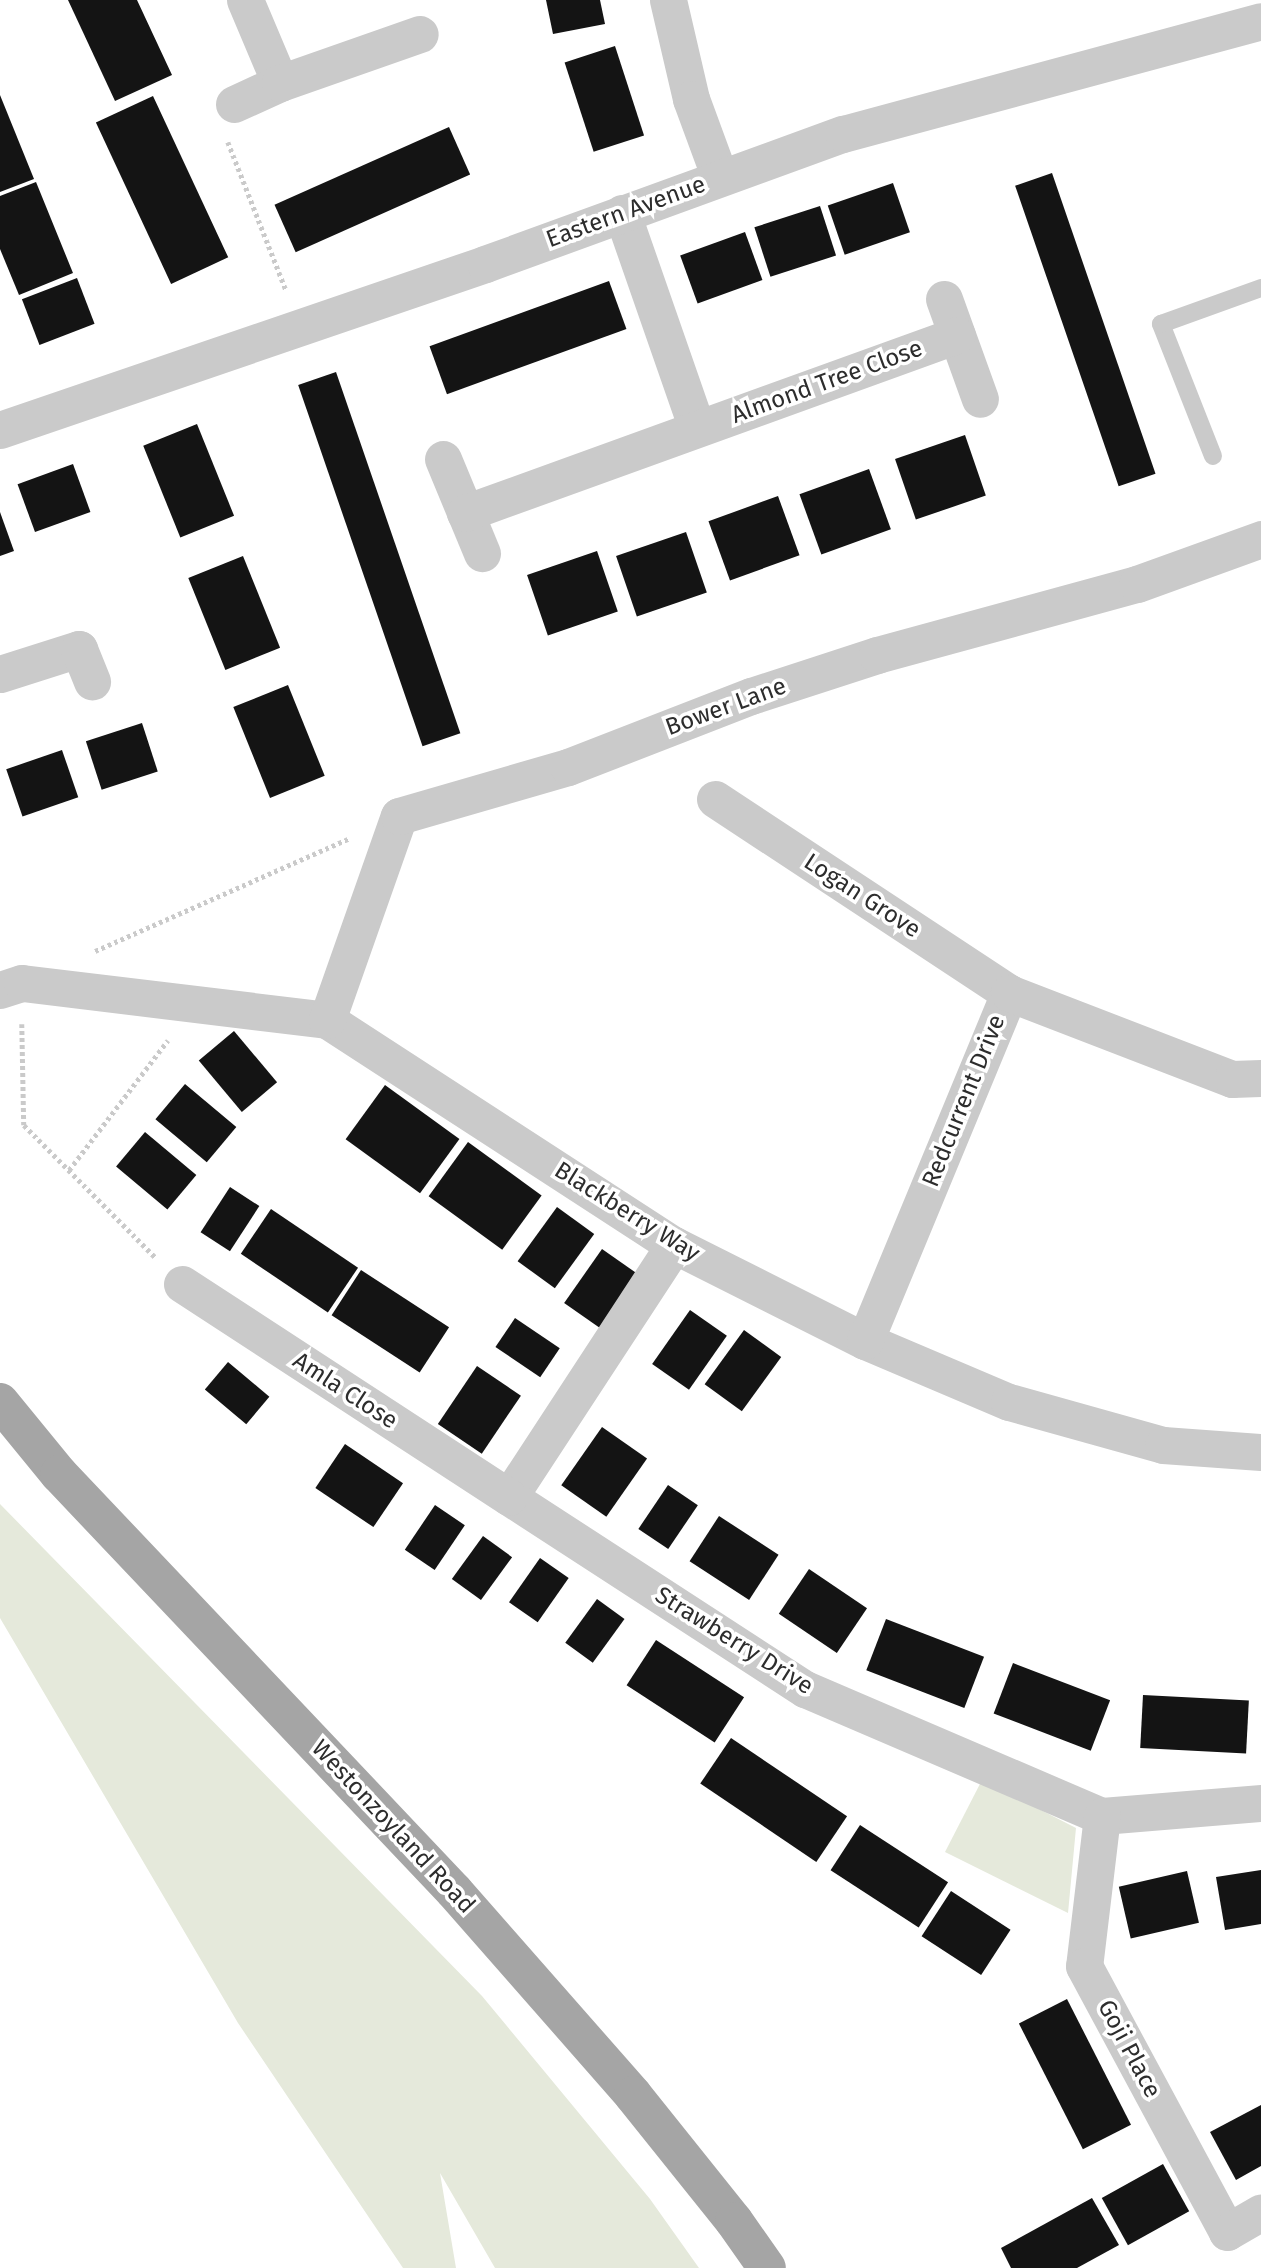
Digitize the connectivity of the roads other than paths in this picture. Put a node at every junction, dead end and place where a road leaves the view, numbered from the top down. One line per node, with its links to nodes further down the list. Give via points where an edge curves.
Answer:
1 (245, 0): 5 (street)
2 (668, 0): 7 (street, via 691,99)
3 (1256, 14): 7 (street, Eastern Avenue, via 843,134)
4 (420, 34): 5 (street)
5 (280, 83): 6 (street)
6 (234, 104)
7 (720, 178): 8 (street, Eastern Avenue)
8 (622, 213): 13 (street); 14 (street, Eastern Avenue)
9 (1261, 288): 15 (lane, via 1161,324)
10 (944, 299): 11 (street)
11 (957, 335): 12 (street); 13 (street, Almond Tree Close)
12 (980, 399)
13 (697, 428): 17 (street, Almond Tree Close)
14 (0, 430)
15 (1213, 456)
16 (443, 459): 17 (street)
17 (465, 513): 19 (street)
18 (1261, 539): 25 (street, Bower Lane, via 1137,584 864,659 751,696 568,767 398,817)
19 (482, 553)
20 (0, 674): 21 (street, via 79,649)
21 (92, 682)
22 (715, 799): 24 (street, Logan Grove)
23 (11, 987): 25 (street, Blackberry Way)
24 (1009, 993): 26 (street, Redcurrent Drive, via 1233,1079); 29 (street, Redcurrent Drive)
25 (327, 1020): 27 (street, Blackberry Way)
26 (1261, 1079)
27 (674, 1245): 29 (street, Blackberry Way); 32 (street)
28 (182, 1284): 32 (street, Amla Close)
29 (865, 1341): 31 (street, Blackberry Way, via 1009,1402 1163,1445)
30 (0, 1402): 36 (main road, Westonzoyland Road, via 59,1474 454,1891 633,2095)
31 (1261, 1452)
32 (509, 1497): 34 (street, Strawberry Drive, via 805,1689)
33 (1261, 1803): 34 (street, Strawberry Drive)
34 (1102, 1816): 35 (street, Goji Place, via 1084,1966 1227,2232)
35 (1261, 2212)
36 (767, 2268)

